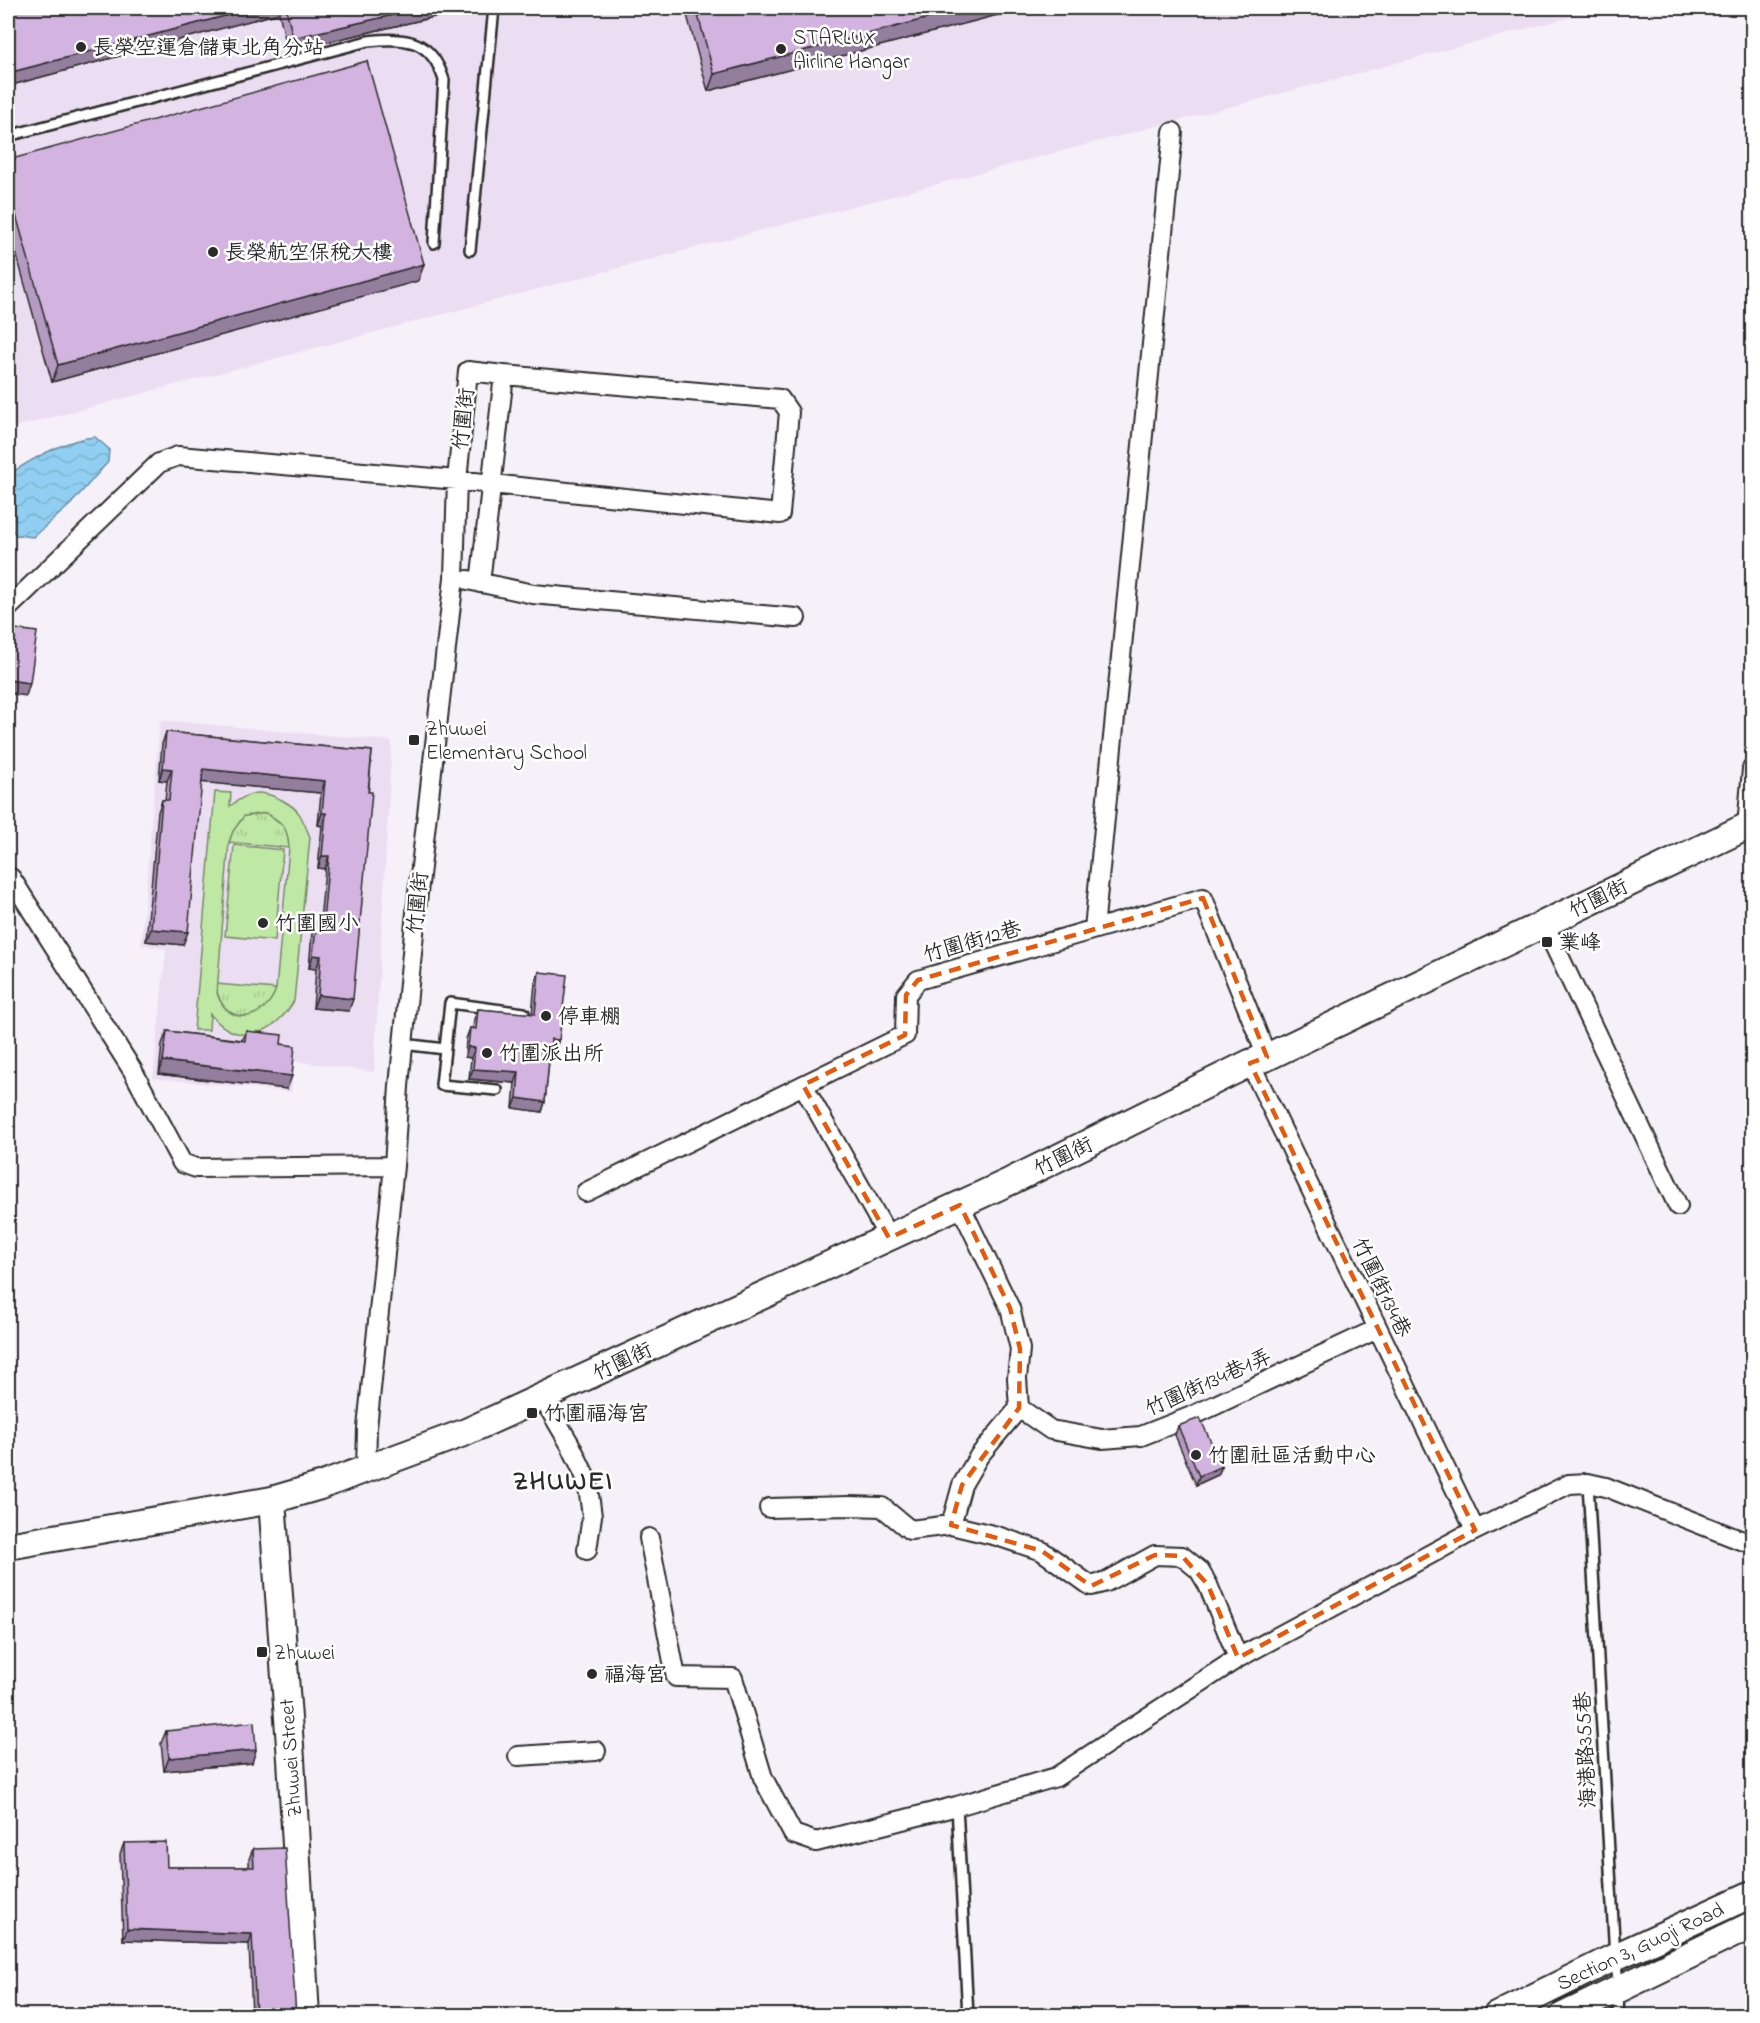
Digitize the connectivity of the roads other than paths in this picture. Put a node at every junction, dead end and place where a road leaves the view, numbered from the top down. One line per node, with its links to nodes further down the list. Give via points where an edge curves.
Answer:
1 (494, 8): 5 (lane)
2 (1173, 132): 17 (street)
3 (8, 136): 4 (lane, via 368,40 411,41 429,50 444,80)
4 (434, 243)
5 (470, 250)
6 (504, 375): 7 (street, 竹圍街, via 468,371); 8 (street); 8 (street, via 780,399 789,412 780,514)
7 (457, 480): 8 (street); 9 (street, 竹圍街); 11 (street, via 178,456 159,463)
8 (492, 483): 10 (street)
9 (454, 578): 10 (street); 19 (street, 竹圍街)
10 (480, 583): 12 (street, via 532,594)
11 (8, 608)
12 (796, 618)
13 (1752, 769): 14 (street)
14 (1750, 825): 16 (street, 竹圍街)
15 (8, 877): 24 (street, via 133,1071 182,1163 196,1167)
16 (1544, 924): 21 (street, 竹圍街); 27 (street)
17 (1094, 929): 21 (street, 竹圍街12巷, via 1203,898); 22 (street, 竹圍街12巷, via 918,980 906,995 905,1035)
18 (524, 1013): 20 (lane, via 450,1004)
19 (403, 1044): 20 (lane); 24 (street, 竹圍街)
20 (445, 1049): 23 (lane, via 441,1085)
21 (1259, 1060): 26 (street, 竹圍街); 29 (street, 竹圍街134巷)
22 (803, 1085): 25 (street, 竹圍街12巷); 28 (street)
23 (497, 1090)
24 (394, 1166): 32 (street, 竹圍街)
25 (586, 1192)
26 (960, 1205): 28 (street, 竹圍街); 31 (street, via 1010,1308 1020,1348)
27 (1678, 1206)
28 (889, 1238): 30 (street, 竹圍街)
29 (1377, 1329): 31 (street, 竹圍街134巷1弄, via 1141,1436 1102,1439 1051,1430); 37 (street, 竹圍街134巷)
30 (543, 1398): 32 (street, 竹圍街); 41 (street, via 587,1480 592,1516)
31 (1019, 1408): 36 (street, via 979,1456 962,1485)
32 (366, 1471): 34 (street, 竹圍街)
33 (1588, 1483): 37 (street, via 1569,1484); 39 (street); 48 (lane, 海港路355巷)
34 (272, 1500): 40 (street, 竹圍街); 50 (street, Zhuwei Street)
35 (769, 1508): 36 (street, via 882,1507 910,1530)
36 (951, 1525): 42 (street, via 1041,1551 1091,1586 1155,1556 1182,1556 1199,1570 1208,1585)
37 (1475, 1530): 42 (street)
38 (649, 1538): 45 (street, via 676,1677 733,1678 763,1778 793,1834 816,1842)
39 (1752, 1542)
40 (8, 1546)
41 (587, 1550)
42 (1238, 1658): 45 (street, via 1056,1778)
43 (596, 1751): 44 (street)
44 (518, 1756)
45 (957, 1806): 51 (lane)
46 (1752, 1894): 48 (street, Section 3, Guoji Road)
47 (1752, 1924): 49 (street, Section 3, Guoji Road)
48 (1615, 1956): 49 (lane, 海港路355巷); 52 (street, Section 3, Guoji Road)
49 (1619, 1988): 53 (street, Section 3, Guoji Road); 54 (lane, 海港路355巷)
50 (306, 2016)
51 (968, 2016)
52 (1496, 2016)
53 (1563, 2016)
54 (1618, 2016)

